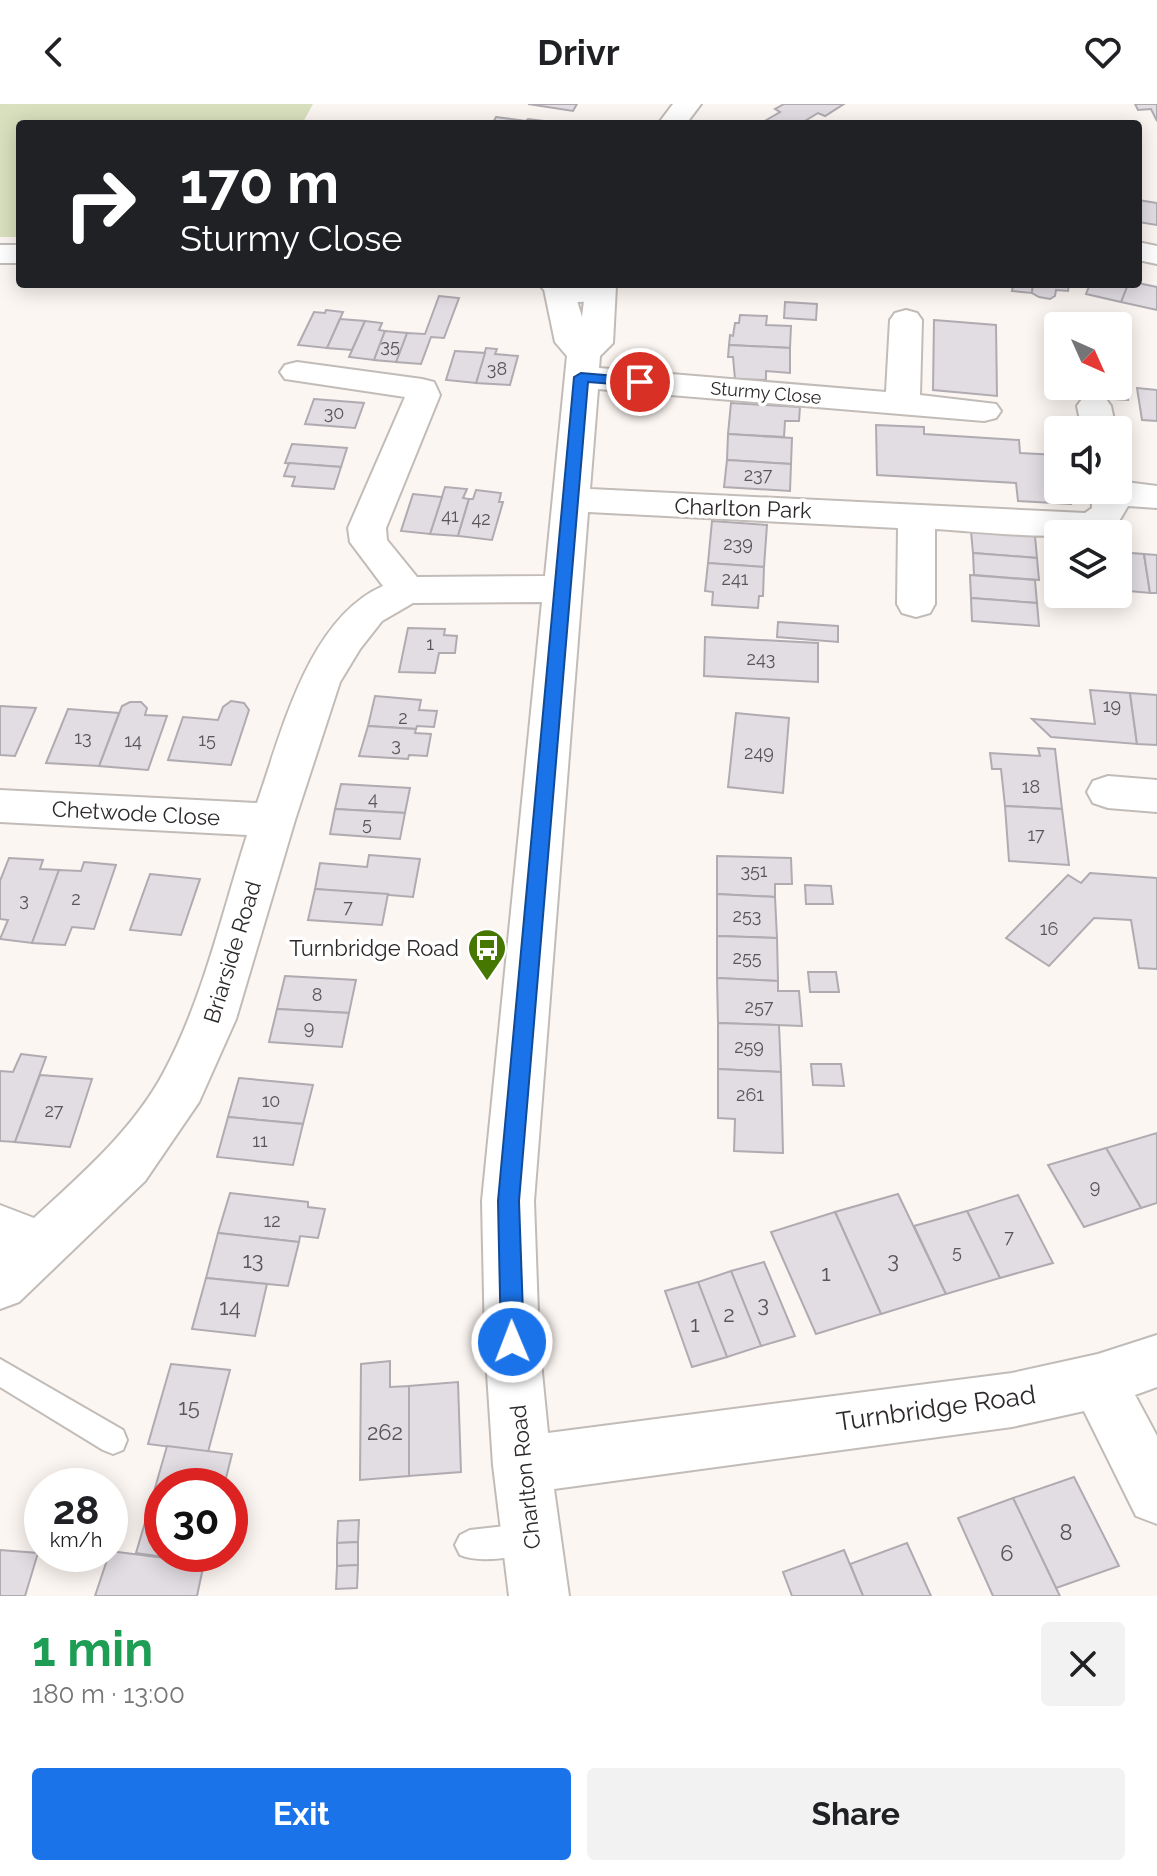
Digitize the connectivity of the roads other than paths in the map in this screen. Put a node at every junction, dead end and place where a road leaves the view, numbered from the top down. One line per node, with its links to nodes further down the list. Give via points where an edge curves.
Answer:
1 (558, 288): 6 (street, Charlton Road)
2 (566, 288): 3 (street, Charlton Road)
3 (592, 288)
4 (601, 288): 6 (street, Charlton Road, via 597,343)
5 (906, 320): 8 (street)
6 (582, 365): 8 (street, Sturmy Close); 12 (street, Charlton Road)
7 (297, 372): 16 (street, via 422,389 367,528 369,542)
8 (902, 405): 9 (street, Sturmy Close)
9 (984, 411)
10 (1132, 494): 11 (street, Charlton Park)
11 (1157, 497)
12 (570, 500): 14 (street, Charlton Park); 15 (street, Charlton Road)
13 (1110, 504): 14 (street, Charlton Park, via 1102,520 1087,525)
14 (916, 515): 17 (street)
15 (562, 589): 16 (street, Briarside Road); 28 (street, Charlton Road, via 508,1201)
16 (407, 590): 21 (street, Briarside Road, via 368,612 320,682)
17 (916, 604)
18 (1108, 792): 19 (street)
19 (1157, 796)
20 (0, 806): 21 (street, Chetwode Close)
21 (273, 820): 22 (street, Briarside Road, via 212,1019 182,1087 127,1165 96,1198)
22 (20, 1236): 23 (street, Briarside Road)
23 (0, 1284)
24 (1157, 1361): 26 (street, Turnbridge Road)
25 (0, 1372): 27 (lane)
26 (1098, 1381): 28 (street, Turnbridge Road, via 1012,1400); 29 (street)
27 (113, 1440)
28 (522, 1465): 30 (street, Charlton Road)
29 (1157, 1495)
30 (532, 1538): 31 (lane); 32 (street, Charlton Road)
31 (470, 1545)
32 (539, 1596)

